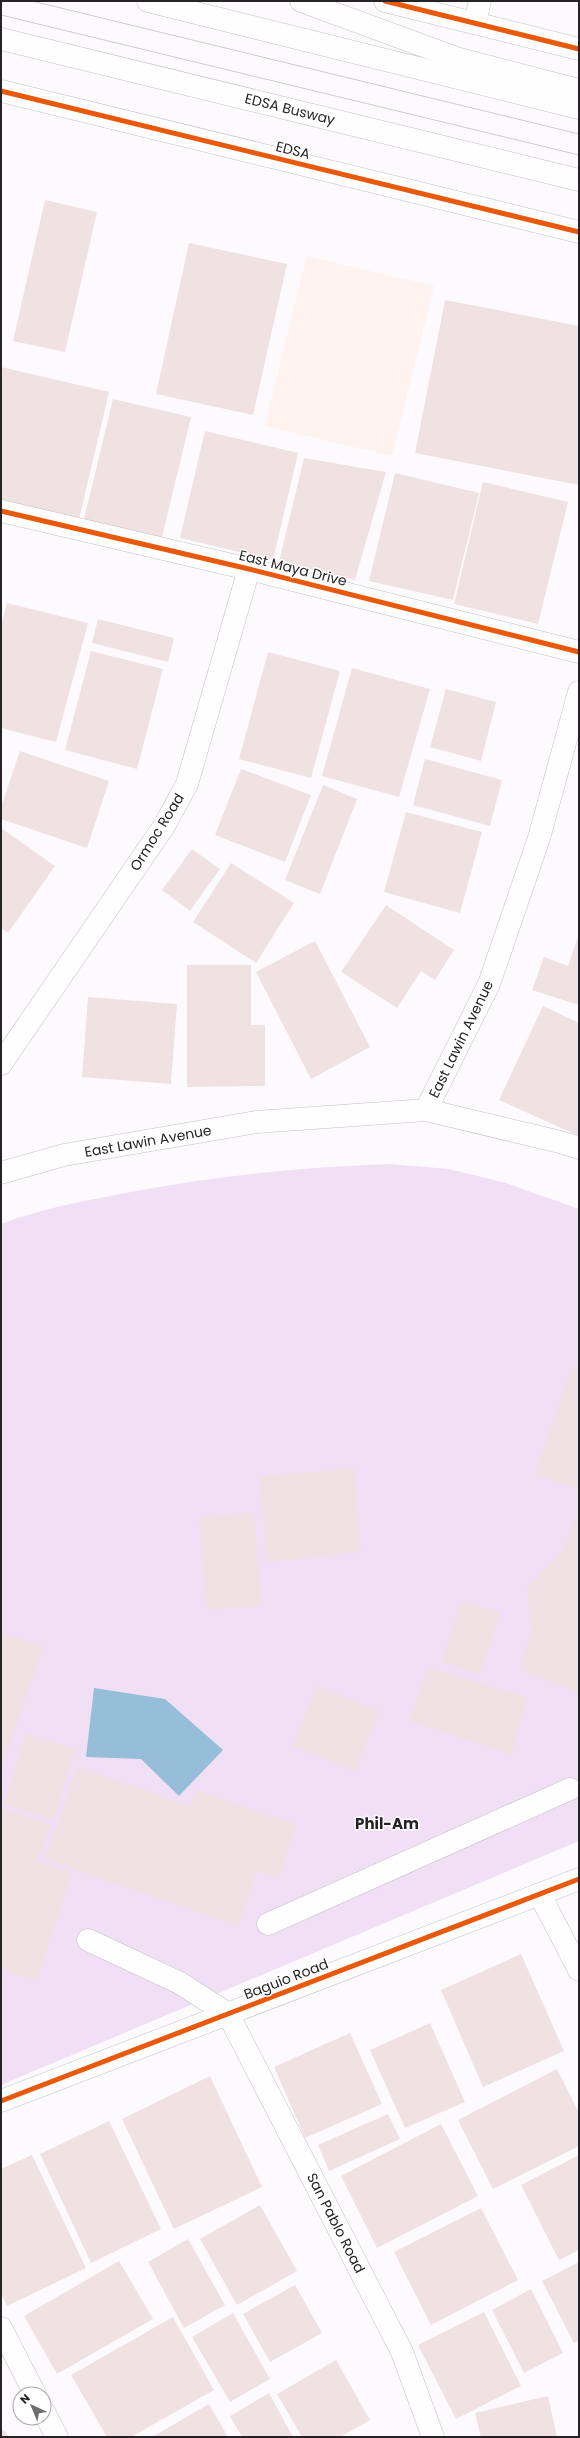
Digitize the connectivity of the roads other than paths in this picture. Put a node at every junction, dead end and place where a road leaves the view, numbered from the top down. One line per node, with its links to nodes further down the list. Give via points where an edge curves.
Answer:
1 (148, 1): 11 (main road)
2 (301, 1): 9 (main road, via 459,59)
3 (386, 1): 5 (main road)
4 (480, 1): 6 (main road)
5 (413, 4): 6 (main road)
6 (475, 23): 8 (main road)
7 (1, 38): 12 (main road, EDSA Busway)
8 (579, 49)
9 (579, 90)
10 (1, 91): 13 (main road, EDSA)
11 (579, 108)
12 (579, 180)
13 (579, 232)
14 (1, 511): 15 (main road, East Maya Drive)
15 (249, 570): 16 (main road, East Maya Drive); 18 (main road, Ormoc Road, via 186,784 164,826)
16 (579, 652)
17 (579, 692): 19 (main road, East Lawin Avenue, via 538,838 489,984)
18 (1, 1064)
19 (426, 1110): 20 (main road); 21 (main road, East Lawin Avenue, via 256,1122 64,1155)
20 (579, 1148)
21 (1, 1173)
22 (570, 1789): 25 (main road)
23 (579, 1879): 24 (main road, Baguio Road)
24 (540, 1895): 27 (main road); 28 (main road, Baguio Road)
25 (268, 1924)
26 (88, 1940): 28 (main road, via 180,1983)
27 (579, 1970)
28 (228, 2014): 29 (main road, Baguio Road); 34 (main road, San Pablo Road, via 402,2352)
29 (1, 2101)
30 (1, 2328): 31 (main road)
31 (31, 2386)
32 (51, 2426): 33 (main road)
33 (57, 2437)
34 (433, 2437)

